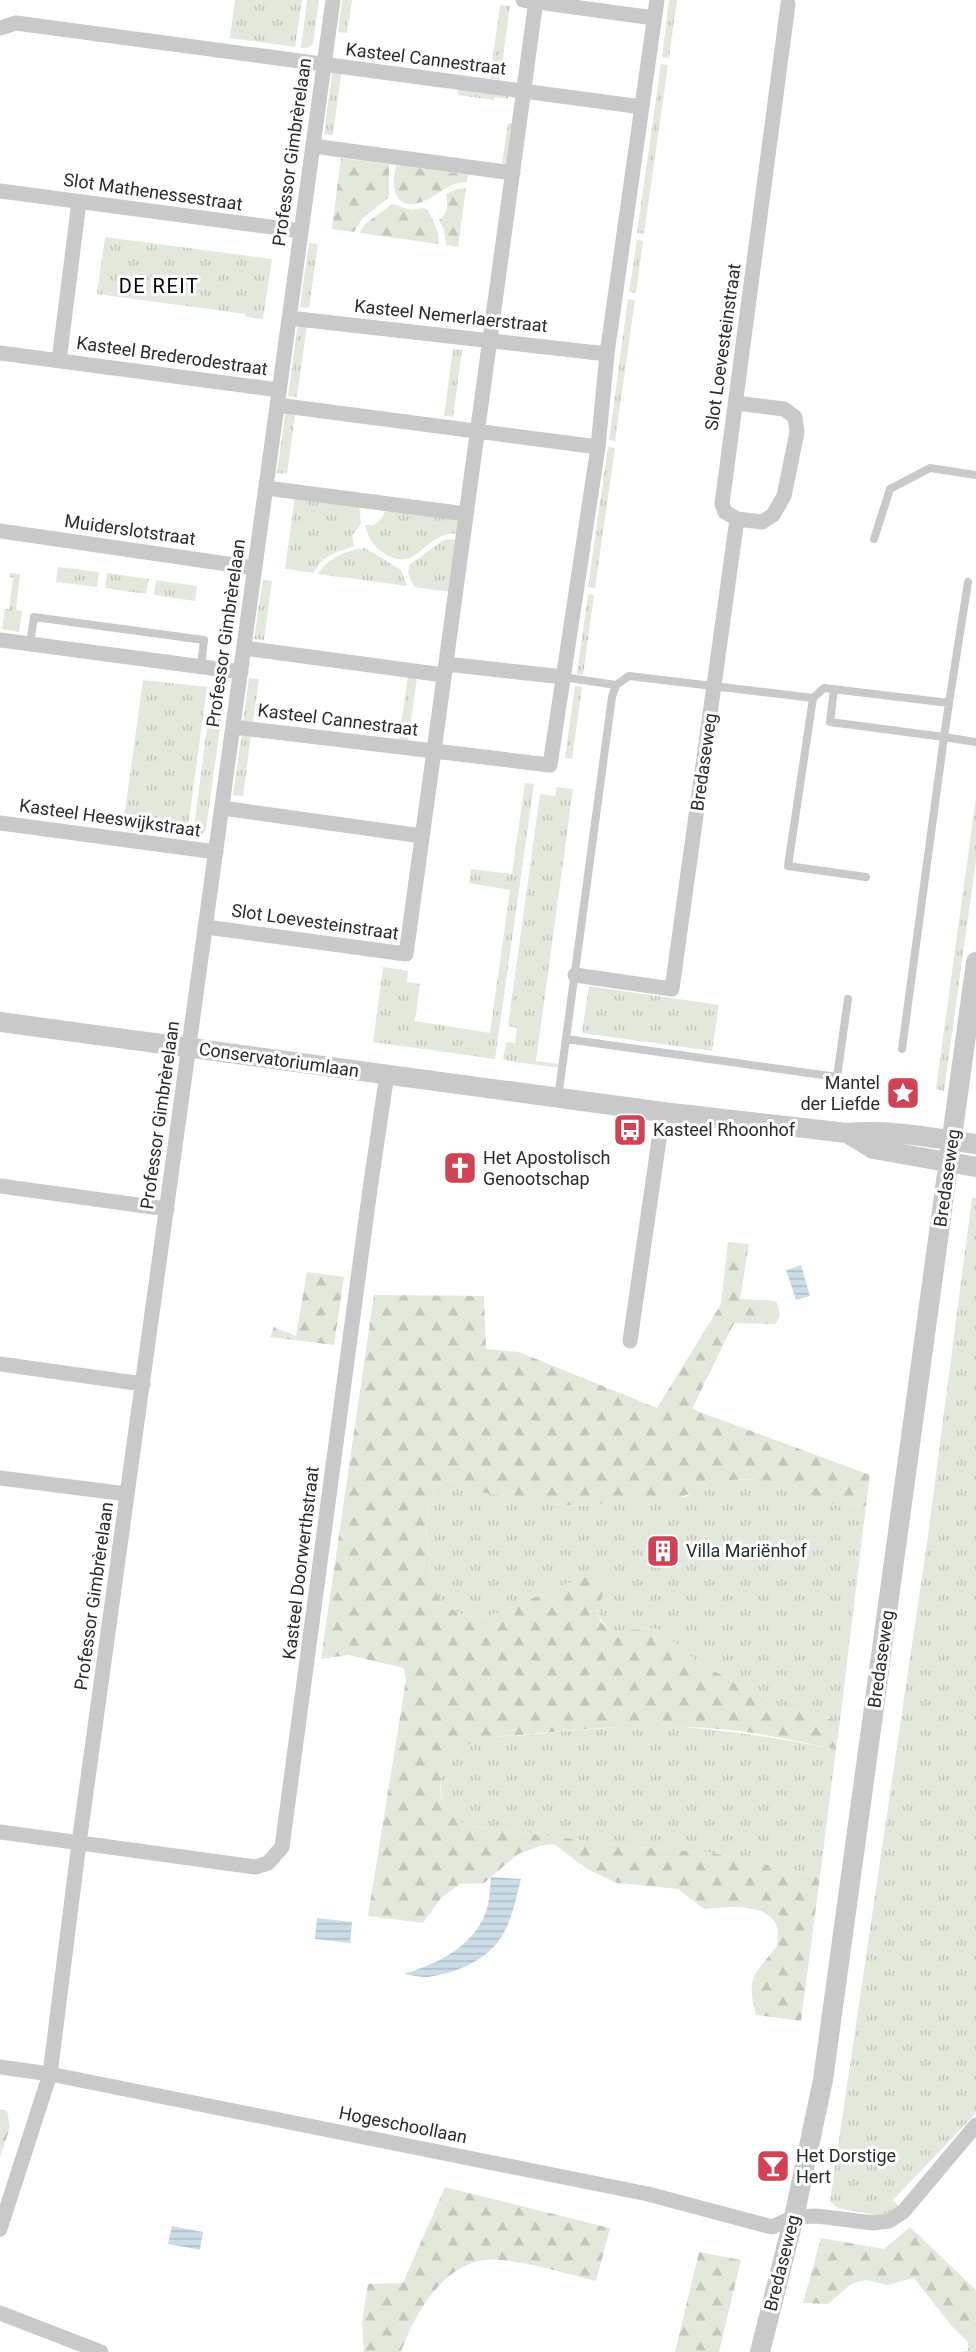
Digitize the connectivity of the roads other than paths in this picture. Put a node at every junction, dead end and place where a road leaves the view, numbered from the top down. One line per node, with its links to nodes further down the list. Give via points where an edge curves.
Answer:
1 (333, 0): 7 (street, Professor Gimbrèrelaan)
2 (657, 0): 5 (street)
3 (532, 1): 5 (street); 8 (street, Kasteel Cannestraat)
4 (788, 4): 21 (street, Slot Loevesteinstraat)
5 (654, 18): 9 (street)
6 (0, 28): 7 (street, Kasteel Cannestraat, via 16,22)
7 (324, 66): 8 (street, Kasteel Cannestraat); 10 (street, Professor Gimbrèrelaan)
8 (524, 90): 9 (street); 11 (street, Kasteel Cannestraat)
9 (642, 107): 18 (street)
10 (313, 146): 11 (street); 14 (street, Professor Gimbrèrelaan)
11 (513, 172): 16 (street, Kasteel Cannestraat)
12 (0, 191): 13 (street, Slot Mathenessestraat)
13 (79, 202): 14 (street, Slot Mathenessestraat); 19 (street, Kasteel Brederodestraat)
14 (301, 231): 15 (street, Professor Gimbrèrelaan)
15 (289, 318): 16 (street, Kasteel Nemerlaerstraat); 20 (street, Professor Gimbrèrelaan)
16 (490, 340): 18 (street, Kasteel Nemerlaerstraat); 22 (street, Kasteel Cannestraat)
17 (0, 353): 19 (street, Kasteel Brederodestraat)
18 (607, 354): 23 (street)
19 (59, 361): 20 (street, Kasteel Brederodestraat)
20 (278, 397): 22 (street); 25 (street, Professor Gimbrèrelaan)
21 (736, 403): 27 (street, Slot Loevesteinstraat, via 722,504 725,512); 27 (street, via 784,409 795,417 797,432 784,496 773,516 762,522)
22 (478, 430): 23 (street); 26 (street, Kasteel Cannestraat)
23 (598, 447): 38 (street)
24 (976, 475): 29 (lane, via 930,468 890,489)
25 (266, 488): 26 (street); 30 (street, Professor Gimbrèrelaan)
26 (466, 514): 36 (street, Kasteel Cannestraat)
27 (737, 519): 40 (street)
28 (0, 531): 30 (street, Muiderslotstraat)
29 (874, 539)
30 (255, 568): 34 (street, Professor Gimbrèrelaan)
31 (968, 582): 43 (lane)
32 (0, 640): 33 (street)
33 (30, 644): 35 (street); 35 (lane, via 34,617 204,640)
34 (244, 648): 36 (street); 37 (street, Professor Gimbrèrelaan)
35 (201, 666): 37 (street)
36 (445, 670): 38 (street); 47 (street, Kasteel Cannestraat)
37 (241, 672): 44 (street, Professor Gimbrèrelaan)
38 (563, 677): 39 (lane); 47 (street, via 550,765)
39 (616, 685): 40 (lane, via 629,676); 55 (lane)
40 (715, 687): 42 (lane); 55 (street, Bredaseweg, via 672,989)
41 (834, 689): 42 (lane, via 824,688); 43 (lane); 45 (lane, via 830,722)
42 (813, 698): 52 (lane, via 788,866)
43 (949, 703): 45 (lane)
44 (233, 727): 47 (street, Kasteel Cannestraat); 48 (street, Professor Gimbrèrelaan)
45 (944, 737): 46 (lane); 60 (lane)
46 (976, 742)
47 (434, 751): 50 (street, Slot Loevesteinstraat)
48 (222, 808): 50 (street); 51 (street, Professor Gimbrèrelaan)
49 (0, 823): 51 (street, Kasteel Heeswijkstraat)
50 (422, 836): 53 (street, Slot Loevesteinstraat, via 406,954)
51 (216, 852): 53 (street, Professor Gimbrèrelaan)
52 (866, 877)
53 (206, 927): 59 (street, Professor Gimbrèrelaan)
54 (976, 962): 65 (street, Bredaseweg)
55 (575, 975): 58 (lane)
56 (848, 999): 58 (lane, via 837,1077)
57 (0, 1022): 59 (street, Conservatoriumlaan)
58 (566, 1039): 62 (lane)
59 (189, 1048): 61 (street, Conservatoriumlaan); 70 (street, Professor Gimbrèrelaan)
60 (902, 1049)
61 (387, 1074): 62 (street, Conservatoriumlaan); 77 (street, Kasteel Doorwerthstraat, via 282,1847 268,1863 255,1867)
62 (558, 1098): 63 (street, Conservatoriumlaan)
63 (663, 1112): 64 (street, Conservatoriumlaan); 71 (street)
64 (848, 1133): 65 (street, Conservatoriumlaan, via 873,1131); 67 (street, Conservatoriumlaan, via 873,1149)
65 (952, 1141): 66 (street, Conservatoriumlaan); 67 (street, Bredaseweg)
66 (976, 1144)
67 (950, 1162): 68 (street, Conservatoriumlaan); 81 (street, Bredaseweg, via 823,2080)
68 (976, 1167)
69 (0, 1186): 70 (street)
70 (167, 1209): 73 (street, Professor Gimbrèrelaan)
71 (630, 1341)
72 (0, 1364): 73 (street)
73 (142, 1384): 75 (street, Professor Gimbrèrelaan)
74 (0, 1478): 75 (street)
75 (127, 1494): 77 (street, Professor Gimbrèrelaan)
76 (0, 1832): 77 (street, Kasteel Doorwerthstraat)
77 (79, 1843): 79 (street, Professor Gimbrèrelaan)
78 (0, 2067): 79 (street, Hogeschoollaan)
79 (50, 2074): 81 (street, Hogeschoollaan, via 648,2194 772,2227); 82 (street, Professor Gimbrèrelaan)
80 (976, 2125): 81 (street, Hogeschoollaan, via 903,2212 889,2221)
81 (794, 2217): 85 (street, Bredaseweg)
82 (0, 2229)
83 (0, 2313): 84 (street)
84 (101, 2352)
85 (760, 2352)

